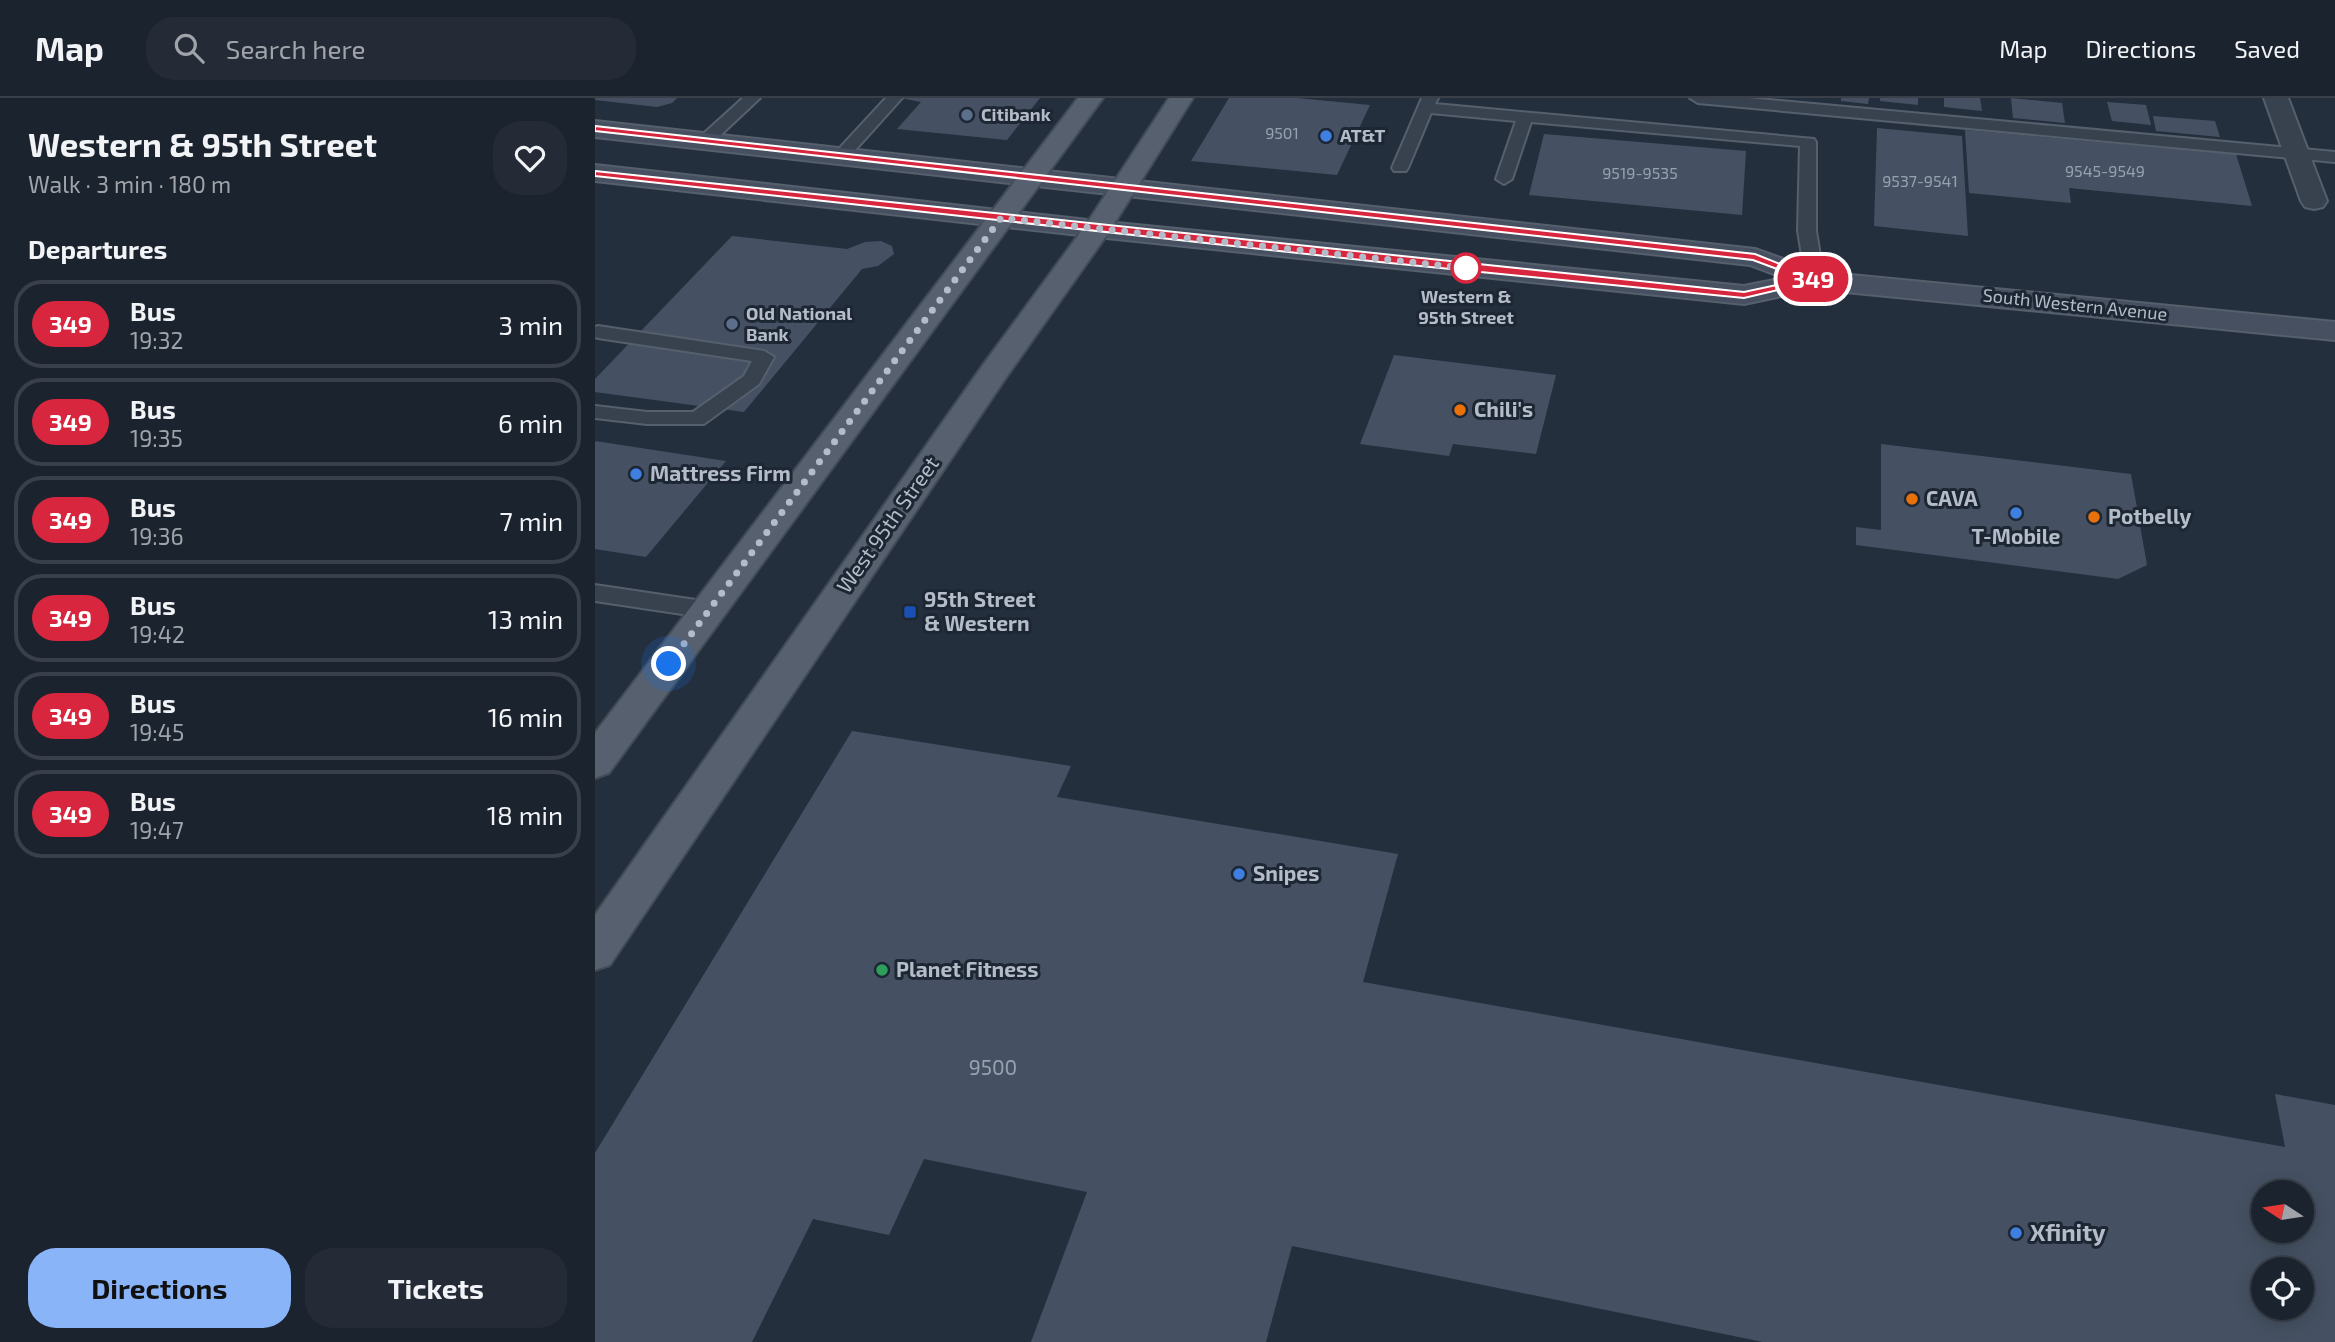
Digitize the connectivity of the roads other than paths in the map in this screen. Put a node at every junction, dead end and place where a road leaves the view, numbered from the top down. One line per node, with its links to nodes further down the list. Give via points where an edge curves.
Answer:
1 (752, 98): 10 (lane)
2 (894, 98): 12 (lane)
3 (1091, 98): 16 (main road)
4 (1181, 98): 18 (main road, West 95th Street)
5 (1698, 98): 11 (lane)
6 (2276, 98): 11 (street)
7 (1428, 103): 8 (lane); 14 (lane)
8 (1525, 116): 17 (lane); 22 (lane, via 1808,142 1807,230)
9 (595, 129): 10 (main road, South Western Avenue)
10 (706, 140): 12 (main road, South Western Avenue)
11 (2297, 154): 13 (lane); 19 (street)
12 (842, 155): 16 (main road, South Western Avenue)
13 (2335, 157)
14 (1400, 168)
15 (595, 173): 20 (main road, South Western Avenue)
16 (1031, 176): 18 (main road, South Western Avenue); 20 (main road)
17 (1504, 179)
18 (1125, 186): 21 (main road, West 95th Street); 22 (main road, South Western Avenue, via 1755,257)
19 (2313, 201)
20 (1001, 218): 21 (main road, South Western Avenue); 27 (main road)
21 (1097, 229): 22 (main road, South Western Avenue, via 1744,295); 29 (main road, West 95th Street)
22 (1815, 280): 23 (main road, South Western Avenue)
23 (2335, 331)
24 (598, 332): 25 (lane, via 764,357 753,380 697,419)
25 (595, 412)
26 (595, 593): 27 (lane)
27 (709, 610): 28 (main road)
28 (595, 762)
29 (595, 951)

